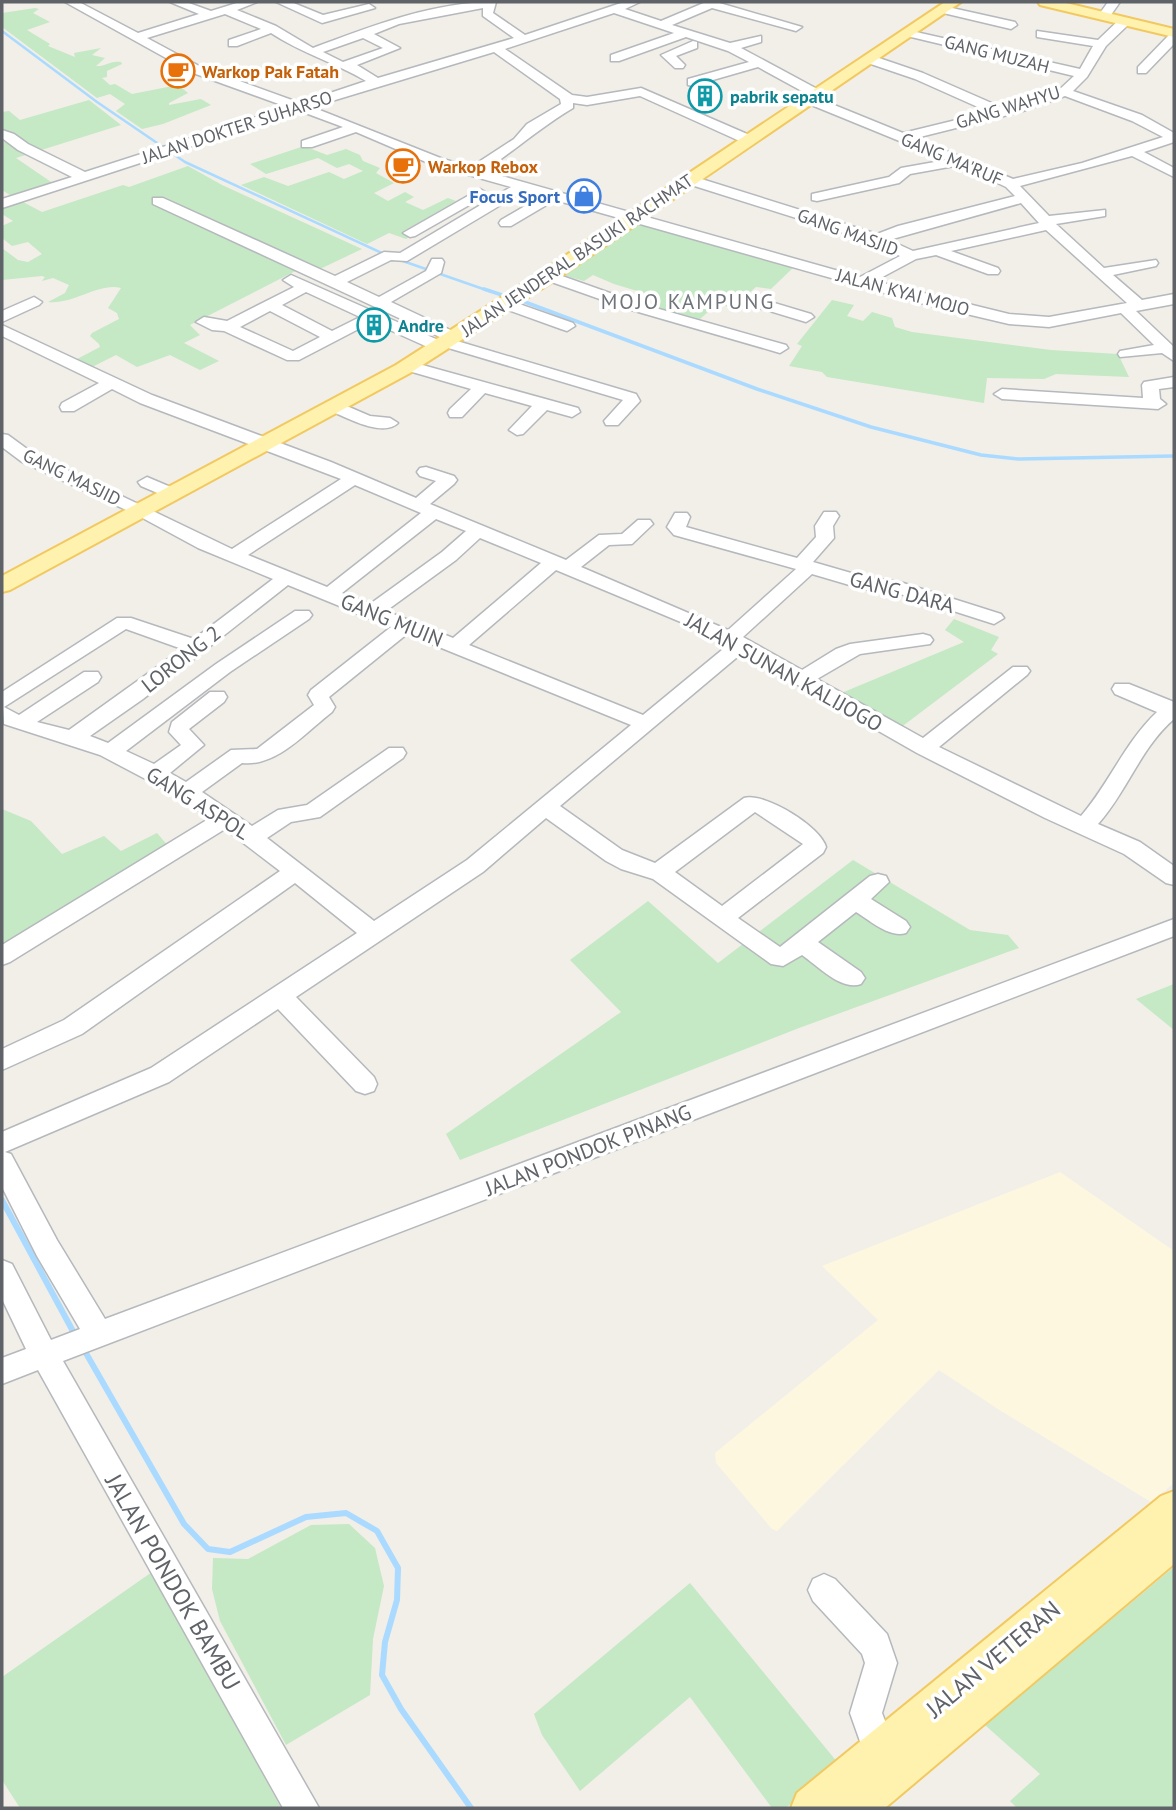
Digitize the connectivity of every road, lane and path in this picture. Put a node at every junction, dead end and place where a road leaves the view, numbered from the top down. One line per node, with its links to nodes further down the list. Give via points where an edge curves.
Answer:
1 (71, 2): 27 (street, JALAN KYAI MOJO)
2 (176, 2): 14 (street)
3 (251, 2): 12 (street)
4 (282, 2): 10 (street, via 322,19)
5 (582, 2): 13 (street, GANG MA'RUF)
6 (634, 2): 13 (street, JALAN DOKTER SUHARSO)
7 (1045, 2): 15 (main road)
8 (1114, 2): 15 (street)
9 (492, 3): 17 (street); 28 (street, via 487,14)
10 (366, 5): 17 (street)
11 (948, 6): 19 (street); 24 (main road, JALAN JENDERAL BASUKI RACHMAT)
12 (226, 10): 14 (street); 21 (street)
13 (609, 12): 18 (street, GANG MA'RUF); 28 (street, JALAN DOKTER SUHARSO)
14 (212, 15): 27 (street)
15 (1104, 16): 16 (main road)
16 (1125, 21): 25 (main road); 32 (street, GANG WAHYU)
17 (392, 23): 22 (street)
18 (662, 25): 20 (street, via 711,4); 23 (street, GANG MA'RUF)
19 (1011, 25)
20 (796, 26)
21 (272, 29): 31 (street); 35 (street)
22 (363, 33): 35 (street); 40 (street, via 394,48)
23 (686, 33): 29 (street, GANG MA'RUF); 36 (street)
24 (911, 33): 37 (main road, JALAN JENDERAL BASUKI RACHMAT); 42 (street, GANG MUZAH)
25 (1174, 33): 41 (street)
26 (1041, 34): 32 (street)
27 (138, 37): 48 (street, JALAN KYAI MOJO, via 197,70)
28 (523, 39): 33 (street, JALAN DOKTER SUHARSO)
29 (709, 39): 34 (street, GANG MA'RUF); 39 (street, via 667,55)
30 (757, 39): 34 (street)
31 (233, 43)
32 (1101, 44): 42 (street, GANG WAHYU)
33 (495, 47): 43 (street, JALAN DOKTER SUHARSO); 47 (street)
34 (731, 47): 38 (street, GANG MA'RUF)
35 (313, 52): 40 (street)
36 (615, 58)
37 (869, 59): 46 (main road, JALAN JENDERAL BASUKI RACHMAT); 49 (street)
38 (756, 64): 44 (street); 46 (street, GANG MA'RUF)
39 (679, 65)
40 (342, 66): 43 (street)
41 (1142, 71)
42 (1083, 74): 45 (street, GANG WAHYU)
43 (376, 82): 48 (street, JALAN DOKTER SUHARSO)
44 (692, 82)
45 (1065, 92): 49 (street, GANG WAHYU); 55 (street, via 1137,118)
46 (813, 96): 54 (street, GANG MA'RUF); 56 (main road, JALAN JENDERAL BASUKI RACHMAT)
47 (569, 99): 51 (street, via 565,101 568,105); 56 (street, via 587,101 641,92)
48 (298, 108): 50 (street, JALAN KYAI MOJO); 62 (street, JALAN DOKTER SUHARSO)
49 (1001, 112): 54 (street, GANG WAHYU)
50 (356, 127): 57 (street); 60 (street, JALAN KYAI MOJO)
51 (532, 127): 52 (street); 60 (street, via 519,142)
52 (556, 133)
53 (2, 134): 62 (street)
54 (902, 137): 59 (street, GANG MA'RUF)
55 (1174, 138): 58 (street)
56 (749, 140): 63 (main road, JALAN JENDERAL BASUKI RACHMAT)
57 (307, 144)
58 (1130, 150): 61 (street); 65 (street)
59 (961, 160): 65 (street, GANG MA'RUF); 68 (street)
60 (473, 172): 64 (street, JALAN KYAI MOJO)
61 (1174, 173)
62 (83, 177): 71 (street, JALAN DOKTER SUHARSO)
63 (690, 180): 73 (main road, JALAN JENDERAL BASUKI RACHMAT); 77 (street, GANG MASJID)
64 (501, 181): 66 (street, JALAN KYAI MOJO); 76 (street)
65 (1011, 184): 69 (street, GANG MA'RUF)
66 (521, 187): 67 (street, JALAN KYAI MOJO); 86 (street, via 402,258 386,256)
67 (553, 195): 73 (street, JALAN KYAI MOJO); 74 (street)
68 (817, 197)
69 (1024, 198): 75 (street, GANG MA'RUF); 77 (street)
70 (158, 201): 86 (street)
71 (2, 204)
72 (1100, 213): 75 (street, GANG MASJID)
73 (636, 216): 84 (main road, JALAN JENDERAL BASUKI RACHMAT); 87 (street, JALAN KYAI MOJO)
74 (506, 223)
75 (1046, 223): 78 (street, GANG MASJID); 83 (street, GANG MA'RUF)
76 (410, 233)
77 (877, 239): 79 (street, GANG MASJID)
78 (936, 248): 79 (street, GANG MASJID); 82 (street)
79 (911, 256): 87 (street)
80 (1151, 263): 83 (street)
81 (435, 268): 93 (street)
82 (993, 271)
83 (1101, 273): 95 (street, GANG MA'RUF)
84 (548, 275): 91 (main road, JALAN JENDERAL BASUKI RACHMAT); 106 (street, via 633,306 734,329)
85 (288, 279): 88 (street)
86 (335, 282): 93 (street)
87 (862, 282): 95 (street, JALAN KYAI MOJO, via 1009,319 1063,321)
88 (306, 287): 94 (street); 98 (street)
89 (1174, 299): 95 (street, JALAN KYAI MOJO)
90 (748, 300): 96 (street)
91 (509, 301): 102 (street); 107 (main road, JALAN JENDERAL BASUKI RACHMAT)
92 (34, 302): 97 (street)
93 (380, 302): 107 (street)
94 (269, 305): 101 (street); 105 (street)
95 (1131, 307): 109 (street, GANG MA'RUF)
96 (785, 311): 99 (street); 106 (street)
97 (2, 317)
98 (371, 317): 105 (street); 107 (street)
99 (806, 317)
100 (204, 322): 101 (street)
101 (228, 326): 105 (street, via 293,357)
102 (567, 327)
103 (38, 328): 104 (street)
104 (9, 336): 113 (street, JALAN SUNAN KALIJOGO)
105 (333, 337)
106 (753, 340): 108 (street)
107 (445, 342): 111 (main road, JALAN JENDERAL BASUKI RACHMAT); 121 (street, via 630,397 632,401)
108 (780, 348)
109 (1170, 352): 110 (street)
110 (1126, 354)
111 (408, 366): 114 (street); 117 (main road, JALAN JENDERAL BASUKI RACHMAT)
112 (1174, 382): 115 (street, via 1150,386 1155,404)
113 (111, 383): 118 (street); 125 (street, JALAN SUNAN KALIJOGO)
114 (481, 388): 116 (street); 120 (street)
115 (1002, 394)
116 (543, 405): 119 (street); 123 (street)
117 (335, 406): 122 (street, via 368,421); 125 (main road, JALAN JENDERAL BASUKI RACHMAT)
118 (68, 407)
119 (572, 412)
120 (456, 413)
121 (612, 421)
122 (390, 423)
123 (517, 430)
124 (2, 439): 131 (street, GANG MASJID, via 27,457)
125 (266, 443): 127 (street, JALAN SUNAN KALIJOGO); 129 (main road, JALAN JENDERAL BASUKI RACHMAT)
126 (426, 472): 130 (street, via 448,480)
127 (354, 478): 130 (street, JALAN SUNAN KALIJOGO); 136 (street)
128 (147, 482): 129 (street)
129 (174, 495): 131 (main road, JALAN JENDERAL BASUKI RACHMAT)
130 (426, 508): 135 (street, JALAN SUNAN KALIJOGO); 141 (street)
131 (143, 511): 136 (street, GANG MUIN); 140 (main road, JALAN JENDERAL BASUKI RACHMAT)
132 (830, 516): 138 (street, via 824,526 825,538)
133 (681, 517): 138 (street, GANG DARA, via 676,527 680,531)
134 (645, 524): 137 (street, via 626,540 605,539)
135 (478, 530): 137 (street, JALAN SUNAN KALIJOGO); 142 (street)
136 (234, 556): 139 (street, GANG MUIN)
137 (562, 564): 147 (street, JALAN SUNAN KALIJOGO); 148 (street)
138 (805, 566): 144 (street, GANG DARA, via 863,583 894,586); 147 (street)
139 (287, 577): 141 (street, GANG MUIN); 149 (street, LORONG 2)
140 (2, 585)
141 (330, 594): 142 (street, GANG MUIN)
142 (373, 611): 145 (street, GANG MUIN)
143 (302, 615): 161 (street)
144 (995, 618)
145 (406, 625): 148 (street, GANG MUIN); 164 (street, via 318,695 325,707 263,755 238,755)
146 (923, 640): 152 (street, via 857,648)
147 (735, 641): 152 (street, JALAN SUNAN KALIJOGO); 158 (street)
148 (456, 646): 158 (street, GANG MUIN)
149 (197, 647): 155 (street, via 124,622); 159 (street, LORONG 2)
150 (1020, 671): 160 (street)
151 (91, 677): 157 (street)
152 (802, 679): 160 (street, JALAN SUNAN KALIJOGO)
153 (1122, 689): 156 (street)
154 (217, 697): 163 (street, via 179,727 194,744)
155 (2, 701)
156 (1173, 710): 167 (street, via 1146,735 1110,796)
157 (11, 719): 159 (street, GANG ASPOL)
158 (644, 723): 165 (street)
159 (72, 738): 161 (street, GANG ASPOL)
160 (924, 748): 167 (street, JALAN SUNAN KALIJOGO)
161 (111, 751): 163 (street, GANG ASPOL)
162 (396, 753): 168 (street, via 312,812 290,813)
163 (155, 775): 164 (street, GANG ASPOL)
164 (187, 792): 166 (street, GANG ASPOL)
165 (545, 806): 170 (street, via 625,863); 177 (street, via 475,866)
166 (226, 818): 168 (street, GANG ASPOL); 179 (street)
167 (1084, 827): 171 (street, JALAN SUNAN KALIJOGO, via 1132,848)
168 (252, 837): 169 (street, GANG ASPOL)
169 (295, 872): 177 (street, GANG ASPOL); 182 (street, via 73,1027)
170 (659, 872): 174 (street); 174 (street, via 751,803 813,840 815,847)
171 (1174, 877)
172 (878, 882): 173 (street)
173 (855, 900): 175 (street); 178 (street)
174 (723, 918): 178 (street, via 779,958)
175 (898, 927)
176 (1174, 927): 187 (street, JALAN PONDOK PINANG)
177 (373, 933): 181 (street)
178 (802, 943): 180 (street)
179 (2, 956)
180 (853, 978)
181 (280, 995): 183 (street); 184 (street, via 160,1075)
182 (2, 1060)
183 (365, 1084)
184 (2, 1143)
185 (2, 1162): 187 (street)
186 (2, 1272): 188 (street, JALAN PONDOK BAMBU)
187 (97, 1335): 188 (street, JALAN PONDOK PINANG)
188 (55, 1351): 189 (street, JALAN PONDOK PINANG); 194 (street, JALAN PONDOK BAMBU)
189 (2, 1371)
190 (1174, 1509): 193 (main road, JALAN VETERAN)
191 (1174, 1540): 196 (main road, JALAN VETERAN)
192 (824, 1590): 193 (street, via 876,1645 881,1663 866,1713)
193 (880, 1752): 195 (main road, JALAN VETERAN)
194 (302, 1808)
195 (812, 1808)
196 (853, 1808)

